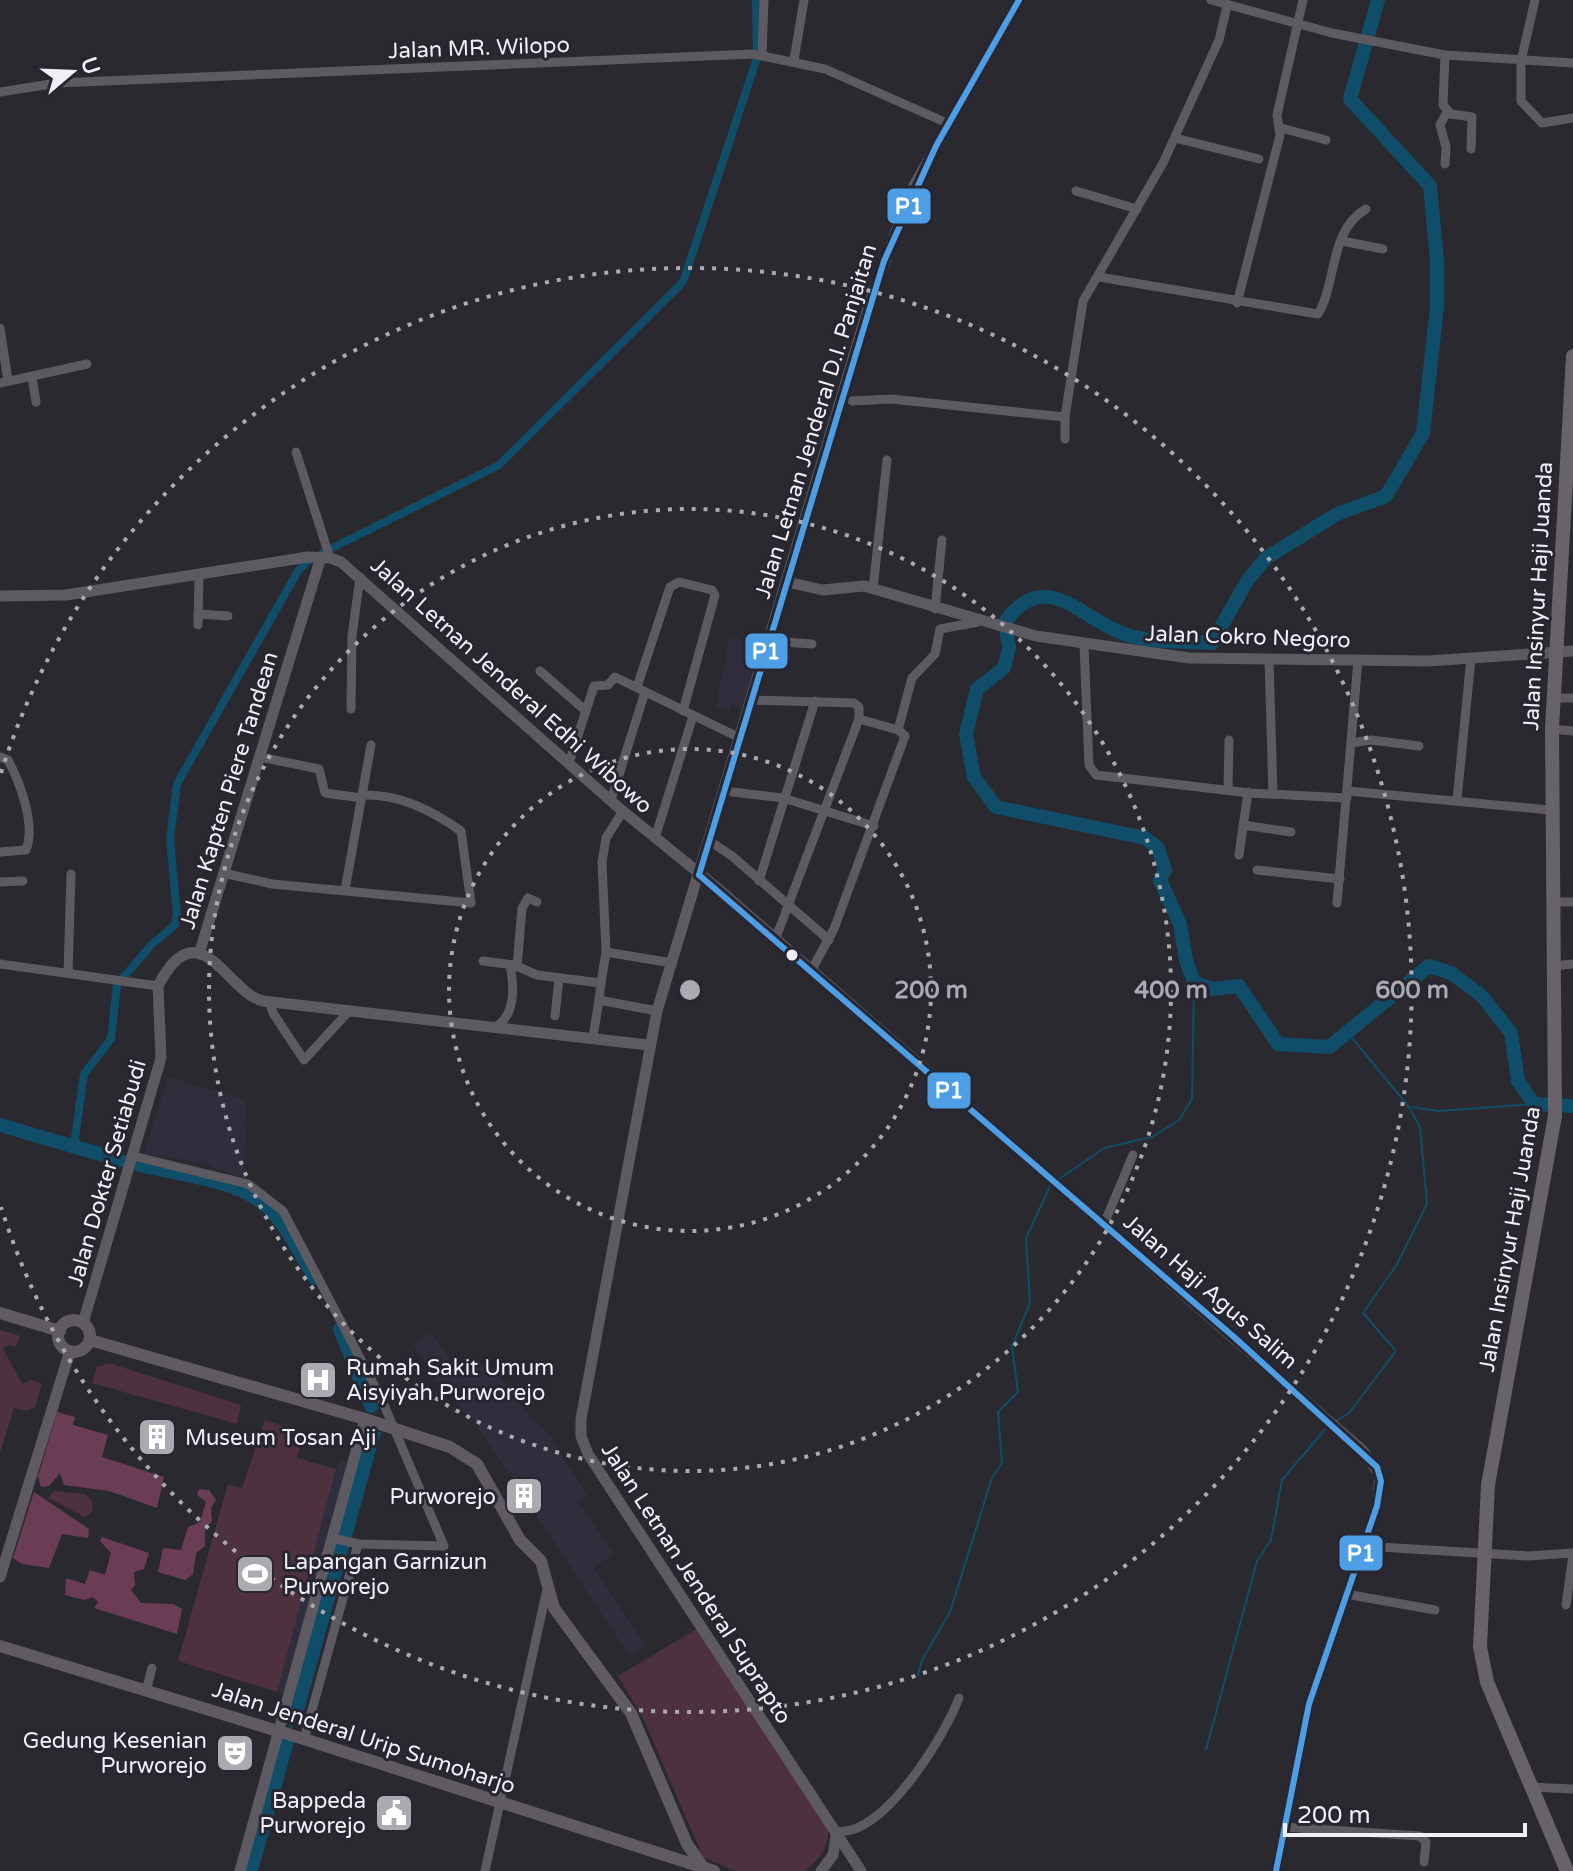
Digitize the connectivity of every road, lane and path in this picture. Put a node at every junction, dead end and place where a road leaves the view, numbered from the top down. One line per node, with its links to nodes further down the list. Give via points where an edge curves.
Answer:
1 (764, 0): 9 (street)
2 (804, 0): 11 (street)
3 (1019, 0): 17 (street, Jalan Letnan Jenderal D.I. Panjaitan)
4 (1211, 0): 7 (street)
5 (1303, 0): 8 (street)
6 (1535, 0): 12 (street)
7 (1227, 6): 8 (street); 19 (street, via 1219,40)
8 (1298, 24): 10 (street); 18 (street, via 1277,115)
9 (758, 54): 11 (street, Jalan MR. Wilopo); 14 (street, Jalan MR. Wilopo, via 57,83)
10 (1445, 55): 12 (street); 15 (street, via 1442,101)
11 (794, 60): 17 (street, Jalan MR. Wilopo, via 872,87)
12 (1521, 61): 13 (street); 16 (street, via 1521,101 1526,109 1542,123)
13 (1573, 63)
14 (0, 92)
15 (1447, 112): 21 (street, via 1472,117); 23 (street, via 1440,125)
16 (1573, 118)
17 (947, 123): 46 (street, Jalan Letnan Jenderal D.I. Panjaitan, via 911,191 879,274)
18 (1281, 128): 20 (street); 30 (street)
19 (1175, 138): 22 (street); 25 (street)
20 (1326, 140)
21 (1471, 149)
22 (1259, 159)
23 (1445, 164)
24 (1076, 191): 25 (street)
25 (1137, 209): 29 (street)
26 (1366, 209): 27 (street, via 1353,218)
27 (1342, 241): 28 (street); 30 (street, via 1318,314)
28 (1383, 249)
29 (1099, 277): 30 (street); 38 (street, via 1079,312)
30 (1237, 303)
31 (0, 328): 35 (street)
32 (1573, 356): 55 (main road, Jalan Insinyur Haji Juanda)
33 (87, 364): 34 (street)
34 (32, 377): 35 (street); 37 (street)
35 (4, 382)
36 (852, 401): 38 (street, via 891,399)
37 (36, 402)
38 (1065, 417): 39 (street)
39 (1065, 439)
40 (296, 452): 43 (street)
41 (887, 460): 47 (street)
42 (942, 540): 49 (street)
43 (322, 554): 44 (street); 45 (street, Jalan Letnan Jenderal Edhi Wibowo); 80 (street, Jalan Kapten Piere Tandean)
44 (199, 575): 48 (street, via 66,595); 50 (street, via 198,620)
45 (360, 577): 66 (street); 81 (street, Jalan Letnan Jenderal Edhi Wibowo)
46 (787, 582): 47 (street, Jalan Cokro Negoro, via 814,590); 52 (street, Jalan Letnan Jenderal D.I. Panjaitan)
47 (873, 589): 49 (street, Jalan Cokro Negoro)
48 (0, 596)
49 (935, 609): 51 (street, Jalan Cokro Negoro)
50 (228, 616)
51 (978, 622): 54 (street, Jalan Cokro Negoro); 72 (street, via 940,629 935,654 912,678)
52 (769, 641): 53 (street); 64 (street, Jalan Letnan Jenderal D.I. Panjaitan)
53 (812, 644)
54 (1084, 645): 58 (street, Jalan Cokro Negoro, via 1189,658); 82 (street, via 1093,772)
55 (1554, 651): 56 (street, Jalan Cokro Negoro); 57 (street, Jalan Cokro Negoro); 62 (main road, Jalan Insinyur Haji Juanda)
56 (1573, 651)
57 (1471, 658): 59 (street, Jalan Cokro Negoro); 90 (street)
58 (1269, 659): 59 (street, Jalan Cokro Negoro); 85 (street)
59 (1358, 660): 76 (street)
60 (540, 671): 67 (street)
61 (641, 690): 67 (street, via 617,677 608,685 596,684); 68 (street); 68 (street, via 670,587 679,582 708,588 715,595); 89 (street)
62 (1553, 698): 63 (street); 71 (main road, Jalan Insinyur Haji Juanda)
63 (1573, 698)
64 (751, 700): 65 (street); 74 (street, Jalan Letnan Jenderal D.I. Panjaitan)
65 (815, 701): 70 (street, via 857,704); 88 (street)
66 (351, 709)
67 (586, 711): 81 (street)
68 (683, 711): 69 (street)
69 (693, 716): 74 (street); 97 (street)
70 (859, 719): 72 (street); 93 (street)
71 (1552, 729): 73 (street); 91 (main road, Jalan Insinyur Haji Juanda)
72 (898, 730): 95 (street, via 905,735 904,743)
73 (1573, 731)
74 (740, 738): 83 (street, Jalan Letnan Jenderal D.I. Panjaitan)
75 (1229, 740): 82 (street)
76 (1351, 743): 78 (street); 86 (street)
77 (371, 745): 87 (street)
78 (1419, 746)
79 (0, 757): 99 (street, via 8,760 15,774 28,830 26,850)
80 (260, 757): 87 (street, via 321,770 325,793); 102 (street, Jalan Kapten Piere Tandean)
81 (569, 763): 89 (street, Jalan Letnan Jenderal Edhi Wibowo)
82 (1228, 790): 84 (street)
83 (724, 791): 88 (street); 98 (street, Jalan Letnan Jenderal D.I. Panjaitan)
84 (1248, 792): 85 (street); 94 (street)
85 (1273, 794): 86 (street)
86 (1348, 795): 90 (street); 105 (street)
87 (362, 796): 109 (street); 109 (street, via 413,803 461,831 471,903)
88 (783, 798): 93 (street); 107 (street)
89 (611, 800): 92 (street, Jalan Letnan Jenderal Edhi Wibowo)
90 (1457, 800): 91 (street)
91 (1550, 810): 111 (main road, Jalan Insinyur Haji Juanda)
92 (623, 811): 97 (street, Jalan Letnan Jenderal Edhi Wibowo); 117 (street, via 606,838 602,862)
93 (826, 812): 95 (street); 114 (street)
94 (1243, 825): 96 (street); 100 (street)
95 (874, 826): 116 (street)
96 (1291, 832)
97 (655, 838): 104 (street, Jalan Letnan Jenderal Edhi Wibowo)
98 (708, 840): 104 (street, Jalan Letnan Jenderal D.I. Panjaitan); 107 (street)
99 (0, 852)
100 (1239, 855)
101 (1257, 870): 105 (street)
102 (223, 873): 109 (street, via 272,884); 118 (street, Jalan Kapten Piere Tandean)
103 (71, 874): 126 (street)
104 (699, 875): 115 (street, Jalan Haji Agus Salim); 120 (street, Jalan Letnan Jenderal Suprapto)
105 (1340, 879): 113 (street)
106 (23, 881): 108 (street)
107 (759, 881): 114 (street)
108 (0, 882)
109 (345, 890)
110 (537, 902): 123 (street, via 524,902)
111 (1551, 902): 112 (street); 124 (main road, Jalan Insinyur Haji Juanda)
112 (1573, 902)
113 (1337, 903)
114 (789, 909): 115 (street); 116 (street)
115 (775, 940): 125 (street, Jalan Haji Agus Salim)
116 (829, 940): 125 (street)
117 (606, 952): 120 (street); 128 (street)
118 (199, 954): 129 (street, via 176,962); 131 (street, Jalan Kapten Piere Tandean, via 218,963 250,996)
119 (483, 961): 123 (street)
120 (672, 963): 133 (street, Jalan Letnan Jenderal Suprapto)
121 (0, 964): 126 (street)
122 (1573, 964): 124 (street)
123 (514, 966): 127 (street); 135 (street, via 514,992 506,1019)
124 (1552, 966): 151 (main road, Jalan Insinyur Haji Juanda, via 1555,1116 1488,1485)
125 (811, 971): 140 (street, Jalan Haji Agus Salim)
126 (68, 973): 129 (street)
127 (559, 978): 128 (street); 134 (street)
128 (601, 983): 130 (street)
129 (158, 986): 139 (street, Jalan Dokter Setiabudi, via 161,1058)
130 (599, 1000): 133 (street); 136 (street)
131 (269, 1001): 132 (street, Jalan Kapten Piere Tandean); 132 (street, via 304,1060)
132 (350, 1010): 135 (street, Jalan Kapten Piere Tandean)
133 (657, 1011): 137 (street, Jalan Letnan Jenderal Suprapto)
134 (555, 1016)
135 (498, 1025): 136 (street, Jalan Kapten Piere Tandean)
136 (593, 1037): 137 (street, Jalan Kapten Piere Tandean)
137 (648, 1045): 169 (street, Jalan Letnan Jenderal Suprapto, via 581,1436)
138 (1133, 1155): 140 (street)
139 (133, 1156): 142 (street, Jalan Dokter Setiabudi); 147 (street, via 248,1184 275,1202 381,1398)
140 (1104, 1224): 150 (street, Jalan Haji Agus Salim, via 1363,1451 1380,1475 1377,1506)
141 (0, 1313): 143 (main road)
142 (83, 1323): 143 (main road, via 70,1321); 144 (main road)
143 (60, 1331): 145 (main road, via 61,1345)
144 (90, 1340): 145 (main road, via 82,1350); 146 (main road)
145 (70, 1351): 153 (street)
146 (367, 1420): 147 (main road); 148 (street)
147 (388, 1427): 149 (street, via 444,1546); 154 (main road, via 450,1447 477,1464 520,1540 541,1561)
148 (334, 1538): 149 (street); 162 (street)
149 (356, 1543): 163 (street)
150 (1363, 1546): 151 (street); 155 (street, Jalan Haji Agus Salim)
151 (1483, 1553): 152 (street); 164 (main road, Jalan Insinyur Haji Juanda, via 1482,1668)
152 (1573, 1554): 156 (street)
153 (0, 1577)
154 (547, 1589): 166 (street); 168 (main road, via 554,1608 631,1713)
155 (1346, 1594): 157 (street); 167 (street, Jalan Haji Agus Salim, via 1306,1714)
156 (1566, 1605)
157 (1435, 1610)
158 (0, 1646): 160 (main road, Jalan Jenderal Urip Sumoharjo)
159 (152, 1668): 160 (street)
160 (146, 1691): 162 (main road, Jalan Jenderal Urip Sumoharjo)
161 (959, 1698): 169 (street, via 932,1751 897,1798 877,1816)
162 (280, 1732): 163 (main road, Jalan Jenderal Urip Sumoharjo); 173 (street)
163 (304, 1739): 166 (main road, Jalan Jenderal Urip Sumoharjo)
164 (1530, 1787): 165 (street); 178 (main road, Jalan Insinyur Haji Juanda)
165 (1573, 1789)
166 (499, 1803): 170 (main road, Jalan Jenderal Urip Sumoharjo); 174 (street)
167 (1284, 1827): 171 (street, via 1420,1836 1426,1842); 177 (street, Jalan Haji Agus Salim)
168 (681, 1829): 170 (main road); 172 (main road, via 691,1853)
169 (835, 1831): 175 (street, via 836,1848); 176 (street, Jalan Letnan Jenderal Suprapto)
170 (679, 1860): 172 (main road, Jalan Jenderal Urip Sumoharjo)
171 (1424, 1862)
172 (709, 1869)
173 (240, 1871)
174 (485, 1871)
175 (821, 1871)
176 (861, 1871)
177 (1276, 1871)
178 (1567, 1871)

